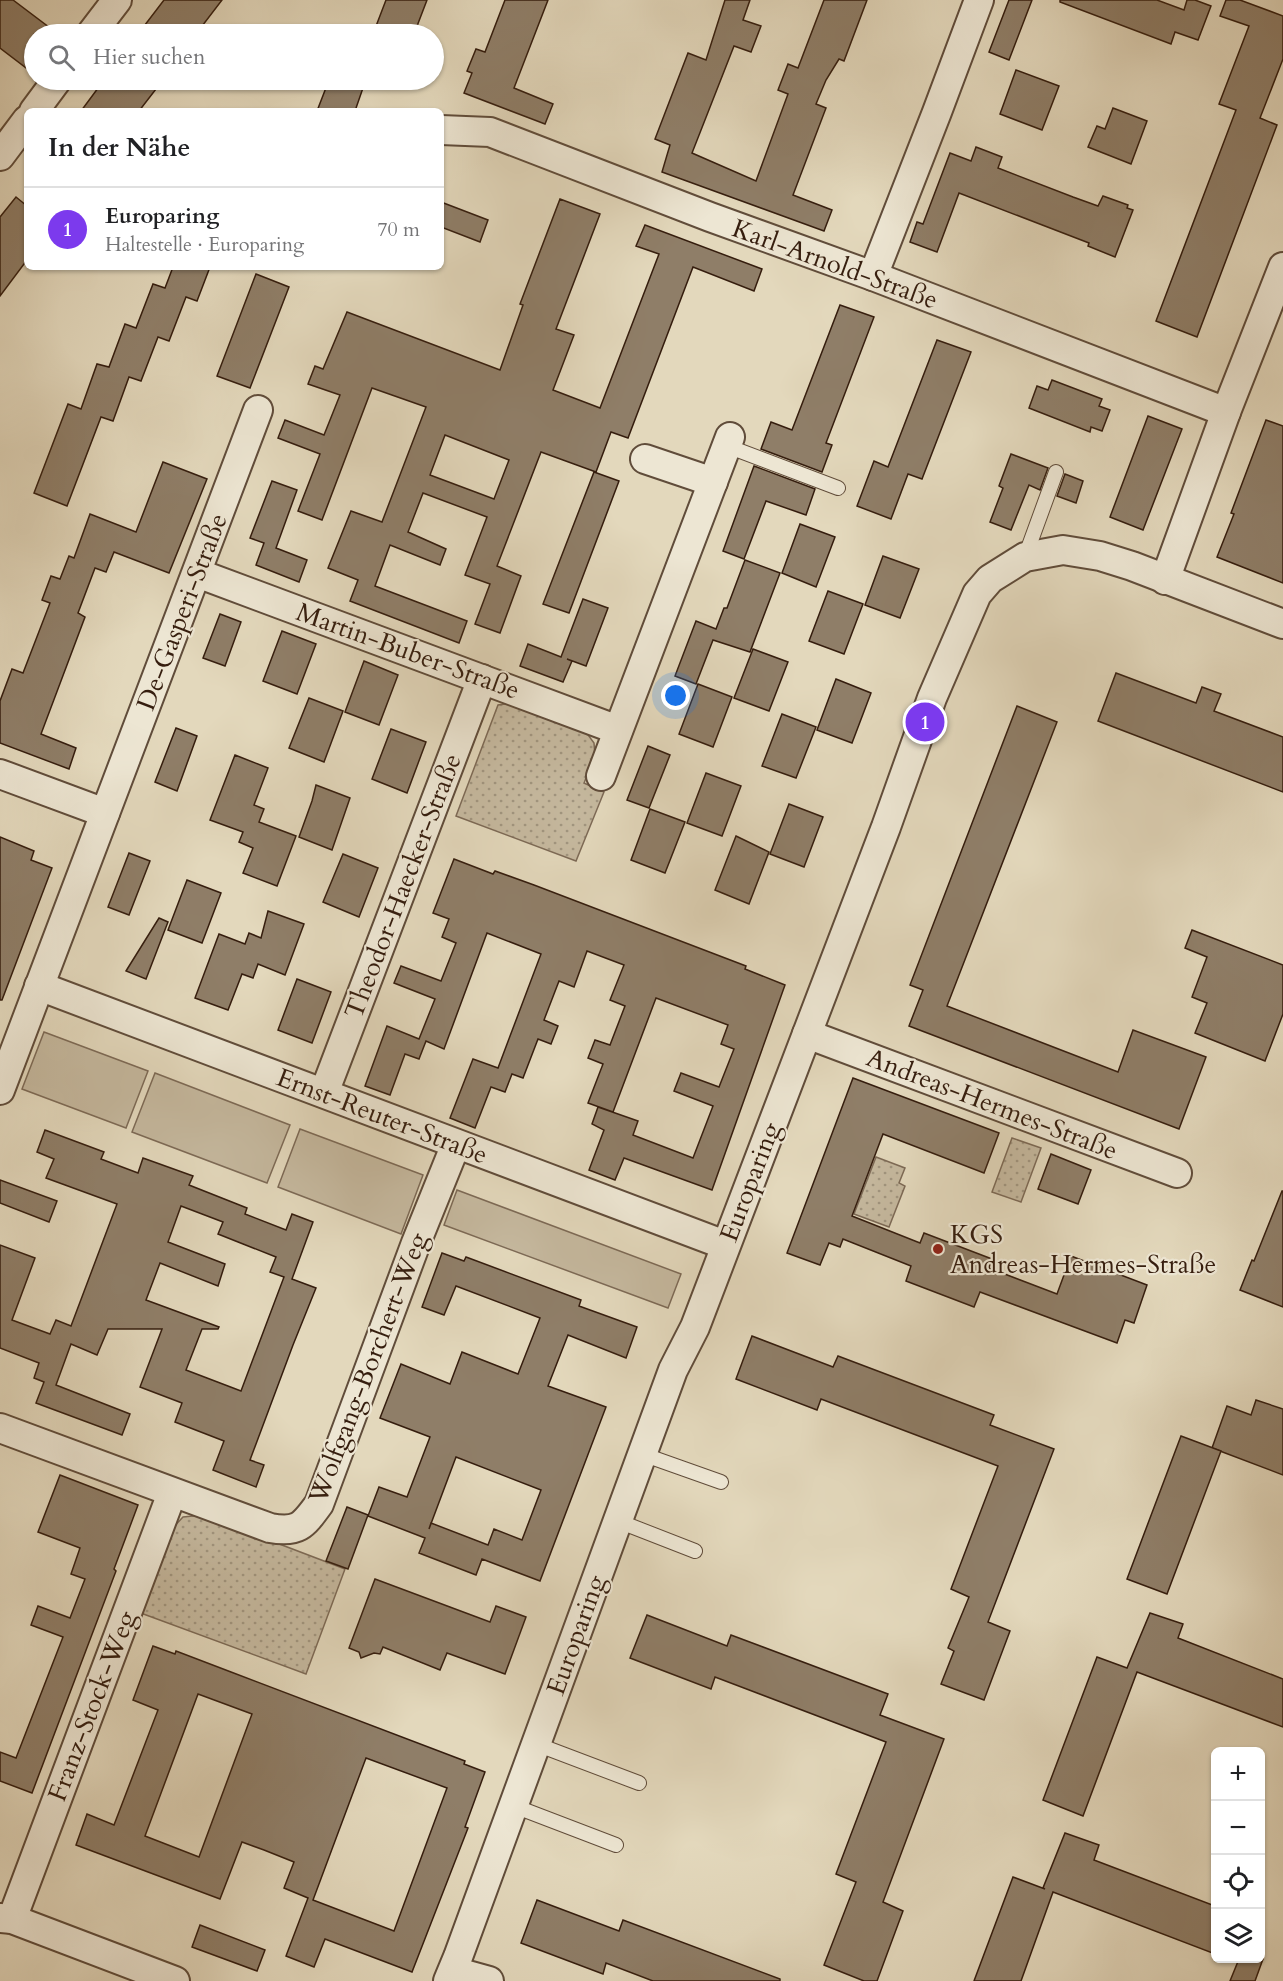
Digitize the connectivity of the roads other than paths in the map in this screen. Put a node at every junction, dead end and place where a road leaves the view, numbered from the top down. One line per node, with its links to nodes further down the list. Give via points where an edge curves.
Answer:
1 (117, 0): 3 (street)
2 (979, 0): 10 (street)
3 (99, 24)
4 (50, 90): 5 (street)
5 (36, 108)
6 (24, 124): 8 (street)
7 (444, 130): 10 (street, Karl-Arnold-Straße, via 490,132)
8 (0, 155)
9 (1283, 267): 12 (street)
10 (873, 276): 12 (street, Karl-Arnold-Straße)
11 (258, 410): 19 (street, De-Gasperi-Straße)
12 (1226, 412): 20 (street)
13 (728, 441): 16 (street); 17 (lane)
14 (645, 459): 16 (street)
15 (1056, 472): 18 (lane)
16 (713, 482): 23 (street)
17 (838, 488)
18 (1025, 557): 20 (street, Europaring, via 1063,550 1100,556); 28 (street, Europaring, via 990,579 977,594 932,698)
19 (196, 573): 22 (street, Martin-Buber-Straße); 26 (street, De-Gasperi-Straße)
20 (1165, 580): 21 (street, Europaring)
21 (1283, 624)
22 (482, 679): 23 (street, Martin-Buber-Straße); 30 (street, Theodor-Haecker-Straße)
23 (618, 730): 25 (street)
24 (0, 774): 26 (street)
25 (601, 776)
26 (105, 813): 27 (street, De-Gasperi-Straße)
27 (39, 986): 29 (street, De-Gasperi-Straße); 30 (street, Ernst-Reuter-Straße)
28 (807, 1034): 32 (street, Andreas-Hermes-Straße); 33 (street, Europaring)
29 (0, 1090)
30 (324, 1093): 31 (street, Ernst-Reuter-Straße)
31 (456, 1144): 33 (street, Ernst-Reuter-Straße); 37 (street, Wolfgang-Borchert-Weg, via 319,1504 305,1522 288,1531 270,1528)
32 (1177, 1173)
33 (725, 1245): 35 (street, Europaring)
34 (0, 1428): 37 (street, Wolfgang-Borchert-Weg)
35 (642, 1454): 36 (lane); 38 (street, Europaring)
36 (721, 1482)
37 (172, 1492): 44 (street, Franz-Stock-Weg)
38 (618, 1521): 39 (lane); 40 (street, Europaring)
39 (695, 1551)
40 (536, 1744): 41 (lane); 42 (street, Europaring)
41 (639, 1783)
42 (514, 1806): 43 (lane); 45 (street, Europaring)
43 (616, 1845)
44 (6, 1919): 46 (street)
45 (451, 1976): 47 (street)
46 (175, 1981)
47 (489, 1981)

